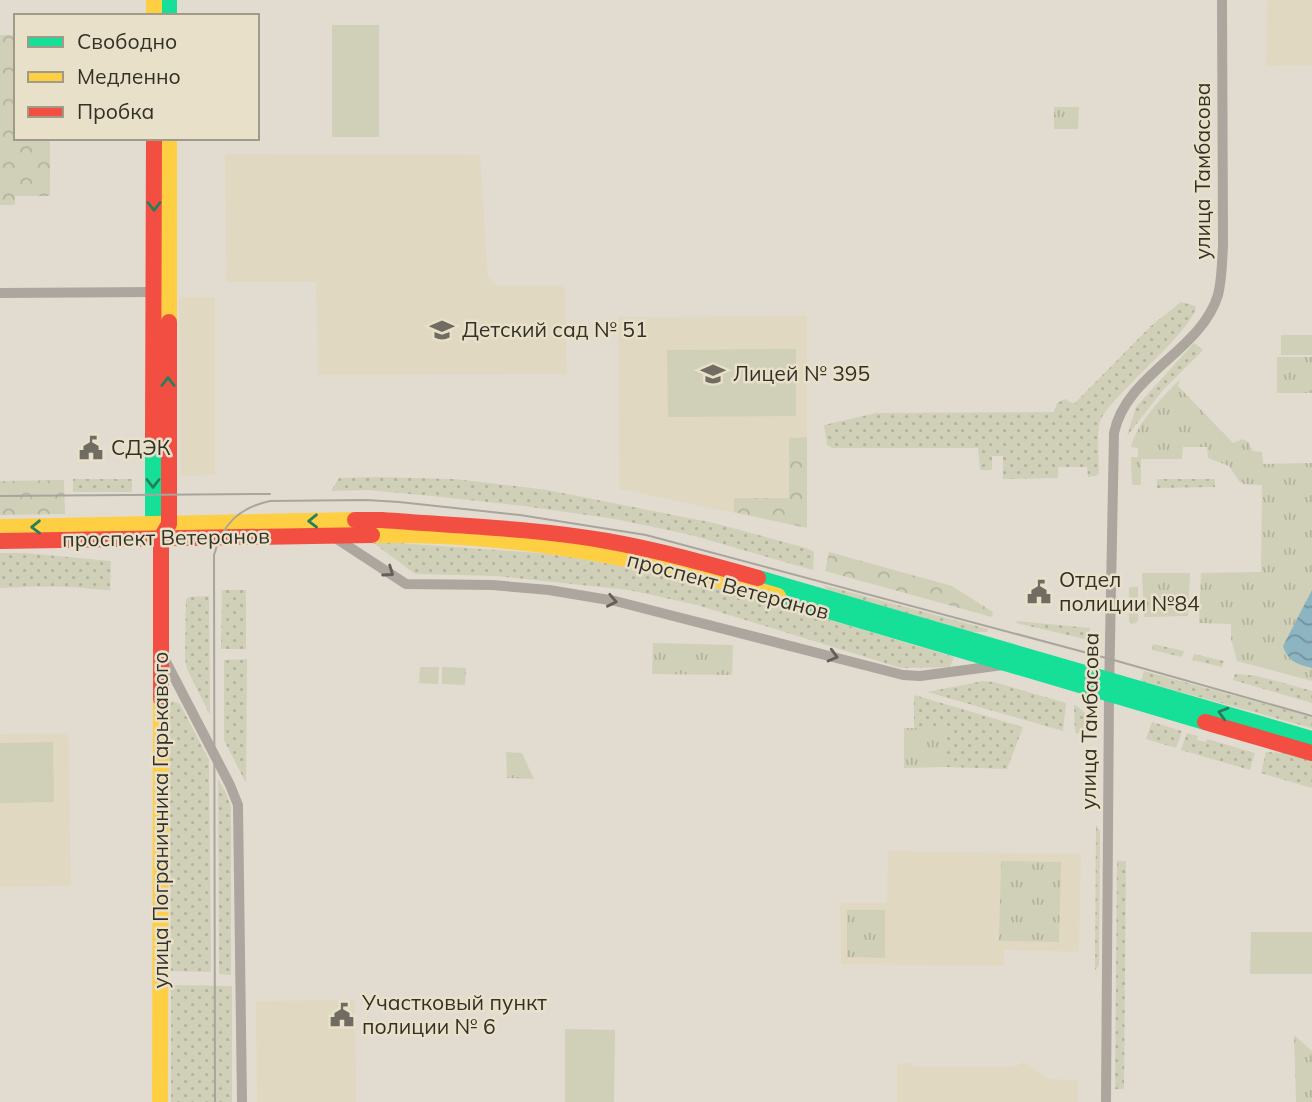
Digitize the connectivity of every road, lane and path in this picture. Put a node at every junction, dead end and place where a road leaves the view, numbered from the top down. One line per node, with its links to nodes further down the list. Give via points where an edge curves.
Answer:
1 (1222, 0): 12 (street, улица Тамбасова, via 1222,272 1209,312 1132,397 1117,421)
2 (154, 140): 4 (main road, улица Пограничника Гарькавого, one-way to 4)
3 (169, 140): 4 (main road, улица Пограничника Гарькавого)
4 (161, 292): 5 (street); 7 (main road, улица Пограничника Гарькавого)
5 (0, 293)
6 (0, 527): 7 (main road, проспект Ветеранов, one-way to 6)
7 (161, 529): 8 (main road, проспект Ветеранов); 9 (main road, проспект Ветеранов); 10 (main road, улица Пограничника Гарькавого); 12 (main road, проспект Ветеранов, one-way to 7, via 1037,661 696,560 606,541 382,520)
8 (332, 535): 11 (main road, проспект Ветеранов, via 412,534 489,540 663,565); 11 (street, one-way to 11, via 406,584 492,585 615,601 903,675)
9 (0, 541)
10 (162, 652): 15 (main road, улица Пограничника Гарькавого); 16 (street, via 238,805)
11 (1007, 665): 12 (main road, проспект Ветеранов)
12 (1109, 687): 13 (main road, проспект Ветеранов, one-way to 12); 14 (main road, проспект Ветеранов); 17 (street, улица Тамбасова)
13 (1312, 739)
14 (1312, 753)
15 (160, 1102)
16 (242, 1102)
17 (1106, 1102)

